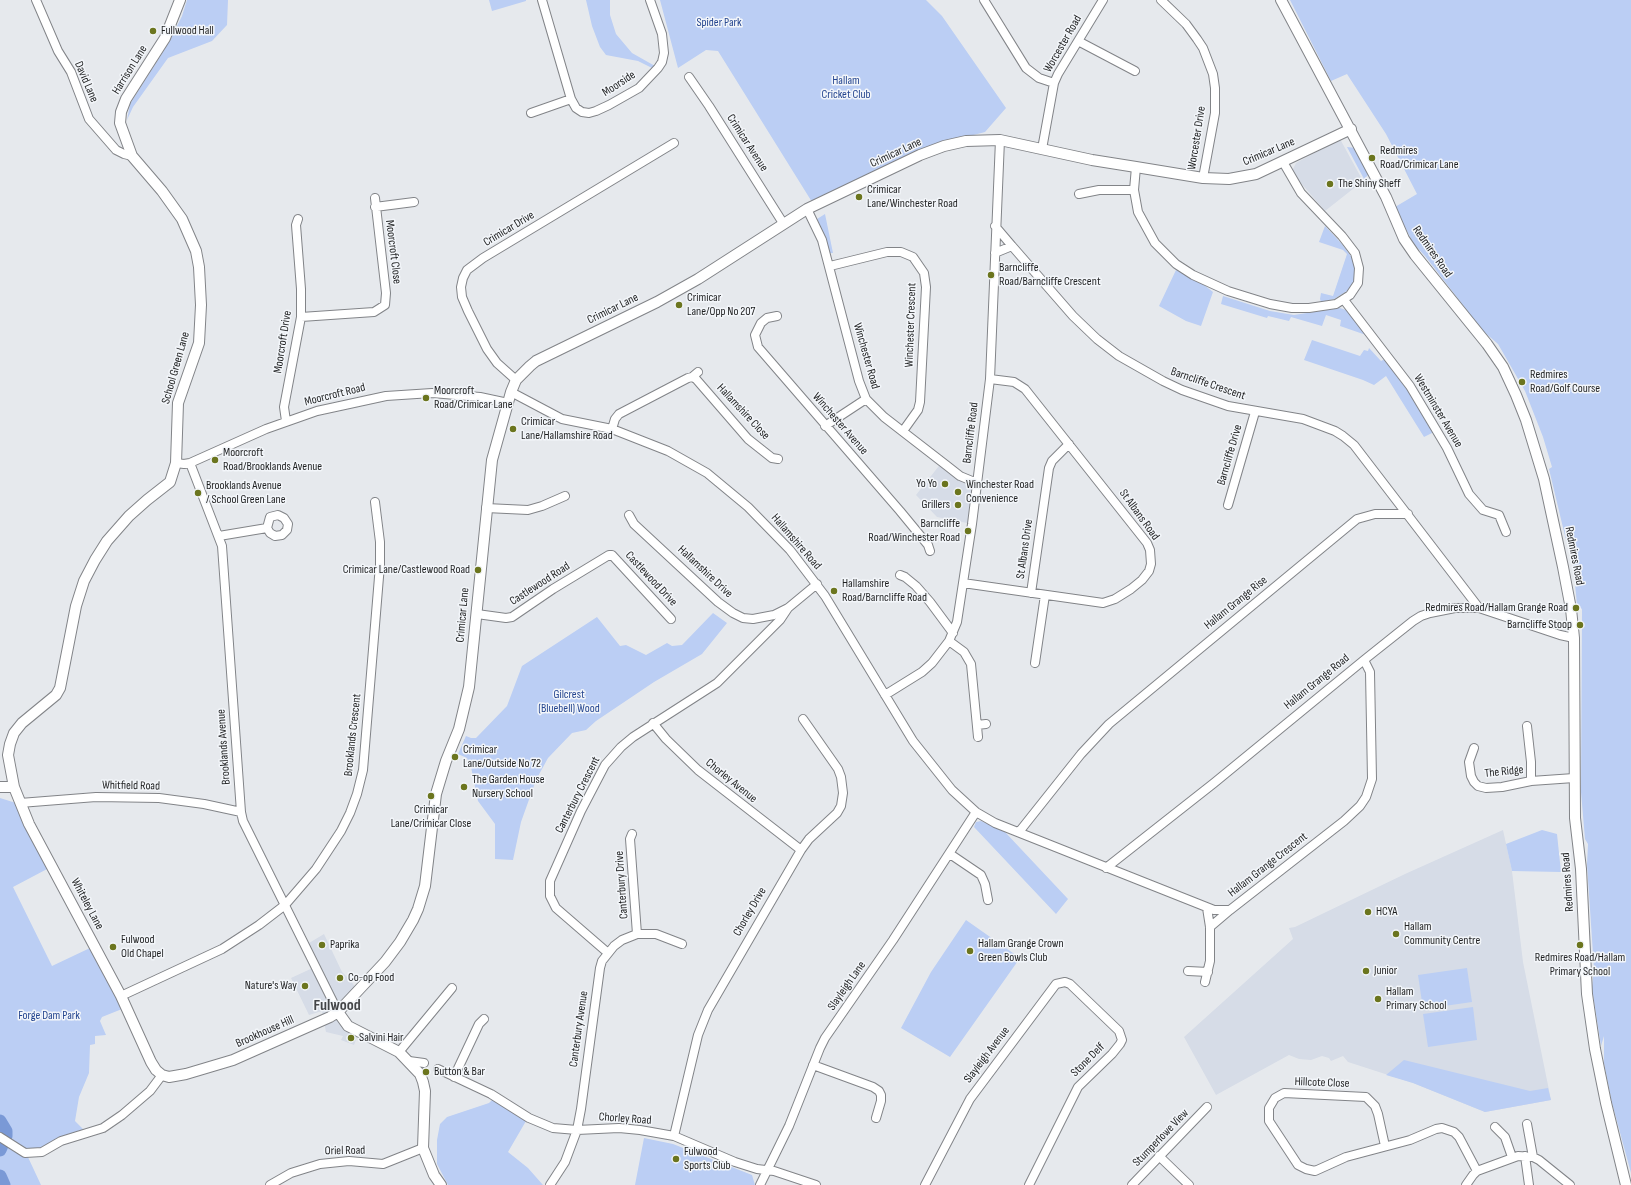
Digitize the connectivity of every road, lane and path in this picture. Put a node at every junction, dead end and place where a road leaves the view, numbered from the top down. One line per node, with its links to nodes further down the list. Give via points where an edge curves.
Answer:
1 (36, 0): 19 (street, David Lane, via 58,51 71,72 89,119 116,150)
2 (180, 0): 19 (street, Harrison Lane, via 169,30 126,99 121,112 120,123)
3 (542, 0): 13 (street, Moorside)
4 (650, 0): 13 (street, Moorside, via 664,45 662,62 658,68 639,88 596,111 582,112)
5 (984, 0): 12 (street, via 1026,68 1039,78)
6 (1103, 0): 9 (street, Worcester Road)
7 (1161, 0): 22 (street, Worcester Drive, via 1186,24 1197,39 1213,74 1215,113)
8 (1281, 0): 15 (street, Redmires Road)
9 (1078, 42): 10 (street); 12 (street, Worcester Road)
10 (1135, 71)
11 (689, 77): 30 (street, Crimicar Avenue)
12 (1054, 84): 18 (street, Worcester Road)
13 (571, 99): 14 (street)
14 (531, 113)
15 (1351, 129): 20 (street, Crimicar Lane); 76 (street, Redmires Road, via 1386,197 1404,239 1487,344 1516,395 1544,479 1571,609)
16 (1000, 140): 18 (street, Crimicar Lane); 28 (street, Crimicar Lane, via 966,141 944,146); 31 (street, Barncliffe Road)
17 (674, 143): 39 (street, Crimicar Drive, via 467,270 461,287 468,311 487,350)
18 (1042, 149): 21 (street, Crimicar Lane)
19 (132, 156): 50 (street, School Green Lane, via 182,219 196,251 199,267 199,343 178,403)
20 (1283, 162): 22 (street, Crimicar Lane, via 1248,176 1229,179); 35 (street, via 1301,193 1355,253 1360,276 1355,290)
21 (1136, 168): 22 (street, Crimicar Lane); 23 (street)
22 (1203, 178)
23 (1134, 190): 24 (street, via 1099,190); 35 (street, via 1138,212 1155,243 1169,258 1193,275 1243,296 1292,308 1326,306)
24 (1079, 194)
25 (375, 198): 27 (street, Moorcroft Close)
26 (414, 202): 27 (street, Moorcroft Close)
27 (375, 207): 37 (street, Moorcroft Close, via 385,305 374,312)
28 (807, 209): 30 (street, Crimicar Lane); 34 (street, Winchester Road, via 822,240)
29 (298, 219): 37 (street, Moorcroft Drive, via 296,225 301,288)
30 (784, 223): 39 (street, Crimicar Lane, via 657,302 536,361)
31 (996, 226): 32 (street, Barncliffe Crescent); 33 (street, Barncliffe Road)
32 (1012, 246): 33 (street); 43 (street, Barncliffe Crescent, via 1073,316 1119,356 1182,390 1228,406)
33 (995, 253): 38 (street, Barncliffe Road)
34 (830, 266): 41 (street, Winchester Road, via 859,381); 47 (street, Winchester Crescent, via 887,252 901,252 913,257 924,273 926,287 920,402 918,410)
35 (1344, 300): 60 (street, Westminster Avenue, via 1410,386 1469,494 1483,510 1499,515)
36 (777, 316): 45 (street, Winchester Avenue, via 767,318 761,323 755,334 758,347)
37 (300, 318): 44 (street, Moorcroft Drive, via 284,407)
38 (990, 379): 48 (street, St Albans Road, via 1019,384); 52 (street, Barncliffe Road)
39 (516, 380): 40 (street, Crimicar Lane)
40 (511, 392): 42 (street, Crimicar Lane); 46 (street, Hallamshire Road, via 562,419)
41 (866, 399): 45 (street); 47 (street, Winchester Road)
42 (508, 403): 44 (street, Moorcroft Road, via 456,394 410,394 348,403); 56 (street, Crimicar Lane, via 492,460)
43 (1255, 412): 55 (street, Barncliffe Drive); 57 (street, Barncliffe Crescent, via 1303,419 1343,436 1354,445)
44 (286, 421): 51 (street, Moorcroft Road)
45 (825, 426): 62 (street, Winchester Avenue, via 928,545)
46 (612, 429): 49 (street, Hallamshire Close, via 619,414 695,375 748,439 772,458); 66 (street, Hallamshire Road, via 688,461 724,486 772,530)
47 (903, 432): 52 (street, Winchester Road, via 960,476)
48 (1069, 444): 67 (street, St Albans Drive, via 1052,461 1049,468); 68 (street, St Albans Road, via 1147,543 1151,564 1142,580 1131,590 1110,602)
49 (778, 459)
50 (176, 463): 51 (street, Moorcroft Road); 91 (street, School Green Lane, via 170,482 118,528 95,560 84,581 69,637 60,688 56,695 22,723 10,744 8,755)
51 (190, 464): 61 (street, Brooklands Avenue)
52 (977, 483): 65 (street, Barncliffe Road)
53 (565, 496): 56 (street, via 528,510)
54 (375, 502): 101 (street, Brooklands Crescent, via 380,566 363,770 357,794 341,831 316,870)
55 (1228, 505)
56 (486, 508): 71 (street, Crimicar Lane)
57 (1408, 514): 70 (street); 95 (street, Hallam Grange Rise, via 1375,514 1357,519 1109,724 1081,754)
58 (629, 516): 72 (street, Hallamshire Drive, via 634,524 733,613 753,619)
59 (267, 528): 61 (street)
60 (1506, 532)
61 (219, 536): 93 (street, Brooklands Avenue, via 222,546)
62 (930, 551)
63 (612, 555): 71 (street, Castlewood Road, via 553,588 512,616 506,618); 73 (street, Castlewood Drive)
64 (900, 575): 75 (street, via 916,586)
65 (963, 583): 67 (street, St Albans Road); 75 (street, Barncliffe Road)
66 (816, 584): 69 (street, Hallamshire Drive); 80 (street, Hallamshire Road, via 842,622)
67 (1031, 593): 68 (street, St Albans Road)
68 (1045, 595): 79 (street)
69 (788, 608): 72 (street, Hallamshire Drive); 74 (street, Canterbury Crescent)
70 (1479, 608): 76 (street, Hallam Grange Road); 78 (street, Hallam Grange Road, via 1455,608 1421,616)
71 (477, 614): 114 (street, Crimicar Lane, via 472,670 464,712 436,794 425,886 418,909 400,942 385,962)
72 (774, 615): 74 (street)
73 (672, 619)
74 (774, 626): 82 (street, Canterbury Crescent, via 716,683)
75 (953, 633): 77 (street, Barncliffe Road)
76 (1574, 638): 88 (street, Redmires Road)
77 (948, 641): 80 (street, Barncliffe Road, via 922,672); 84 (street, via 964,652 971,664)
78 (1364, 660): 99 (street, Hallam Grange Road); 103 (street, Hallam Grange Crescent, via 1370,672 1372,779 1366,797 1344,821)
79 (1035, 663)
80 (885, 695): 94 (street, Hallamshire Road, via 913,742 952,790)
81 (803, 719): 97 (street, Chorley Drive, via 838,769 843,783 843,793 837,813)
82 (653, 723): 97 (street, Chorley Avenue, via 698,770); 107 (street, Canterbury Crescent, via 620,747 605,766 581,811 550,881 550,896 556,908)
83 (986, 724): 84 (street)
84 (977, 725): 86 (street)
85 (1527, 726): 89 (street)
86 (978, 737)
87 (1474, 748): 89 (street, The Ridge, via 1469,762 1471,776 1478,786 1502,787)
88 (1574, 778): 89 (street, The Ridge); 149 (street, Redmires Road, via 1587,994 1606,1103)
89 (1531, 781)
90 (0, 787): 91 (street)
91 (14, 787): 92 (street, Whiteley Lane)
92 (20, 803): 93 (street, Whitfield Road, via 96,797 159,798); 112 (street, Whiteley Lane)
93 (241, 812): 101 (street, Brooklands Avenue, via 247,831)
94 (976, 812): 95 (street, Hallam Grange Crescent); 98 (street, Slayleigh Lane)
95 (1019, 832): 99 (street, Hallam Grange Crescent)
96 (632, 834): 105 (street, Canterbury Drive, via 630,839)
97 (801, 850): 128 (street, Chorley Drive, via 729,972 703,1022)
98 (950, 854): 100 (street, via 981,875); 119 (street, Slayleigh Lane, via 825,1038)
99 (1106, 868): 102 (street, Hallam Grange Crescent)
100 (988, 900)
101 (285, 905): 112 (street, Brooklands Crescent, via 222,949); 114 (street, Brooklands Avenue)
102 (1207, 908): 103 (street, Hallam Grange Crescent); 104 (street)
103 (1230, 910): 104 (street)
104 (1210, 927): 109 (street)
105 (637, 934): 106 (street, Canterbury Avenue, via 656,934); 107 (street, Canterbury Avenue, via 622,940)
106 (682, 944)
107 (608, 953): 127 (street, Canterbury Avenue, via 600,968)
108 (1188, 971): 109 (street)
109 (1208, 972): 110 (street)
110 (1205, 982)
111 (452, 988): 116 (street)
112 (121, 996): 121 (street, Whiteley Lane, via 151,1062)
113 (1092, 1004): 142 (street, Slayleigh Avenue, via 1070,984 1056,984 970,1099); 143 (street, Stone Delf, via 1119,1031 1122,1036 1120,1044 1078,1087)
114 (338, 1012): 116 (street, via 348,1026); 121 (street, Brookhouse Hill, via 322,1022 233,1060 177,1076)
115 (484, 1019): 122 (street, via 479,1024)
116 (399, 1052): 117 (street)
117 (409, 1061): 118 (street); 131 (street, via 424,1082)
118 (424, 1063)
119 (813, 1065): 124 (street, via 879,1091 881,1101); 135 (street, Slayleigh Lane)
120 (438, 1069): 122 (street, Chorley Road)
121 (162, 1075): 129 (street, via 141,1100 103,1128 60,1142 42,1152 28,1154)
122 (454, 1077): 127 (street, Chorley Road, via 491,1094 529,1118 553,1128)
123 (1207, 1107): 132 (street, Stumperlowe View)
124 (876, 1118)
125 (1527, 1124): 134 (street)
126 (1496, 1126): 133 (street, via 1505,1137)
127 (577, 1130): 128 (street, Chorley Road, via 626,1129); 139 (street, Canterbury Avenue, via 565,1162)
128 (674, 1136): 135 (street, Chorley Road, via 735,1162)
129 (5, 1140)
130 (1385, 1146): 130 (street, Hillcote Close, via 1346,1157 1315,1171 1306,1169 1298,1165 1269,1121 1269,1108 1275,1098 1284,1093 1366,1097 1375,1106); 136 (street, Hillcote Close, via 1410,1140 1436,1129 1449,1130 1459,1137)
131 (423, 1148): 137 (street, Oriel Road, via 383,1164 349,1161 320,1164 291,1173); 138 (street)
132 (1159, 1156): 144 (street, Stumperlowe View); 145 (street)
133 (1512, 1157): 134 (street); 136 (street)
134 (1529, 1157): 147 (street); 148 (street, via 1544,1164)
135 (768, 1170): 140 (street, Slayleigh Lane); 141 (street, Chorley Road)
136 (1477, 1171): 146 (street)
137 (270, 1185)
138 (441, 1185)
139 (550, 1185)
140 (760, 1185)
141 (816, 1185)
142 (925, 1185)
143 (1029, 1185)
144 (1132, 1185)
145 (1189, 1185)
146 (1466, 1185)
147 (1529, 1185)
148 (1570, 1185)
149 (1626, 1185)

